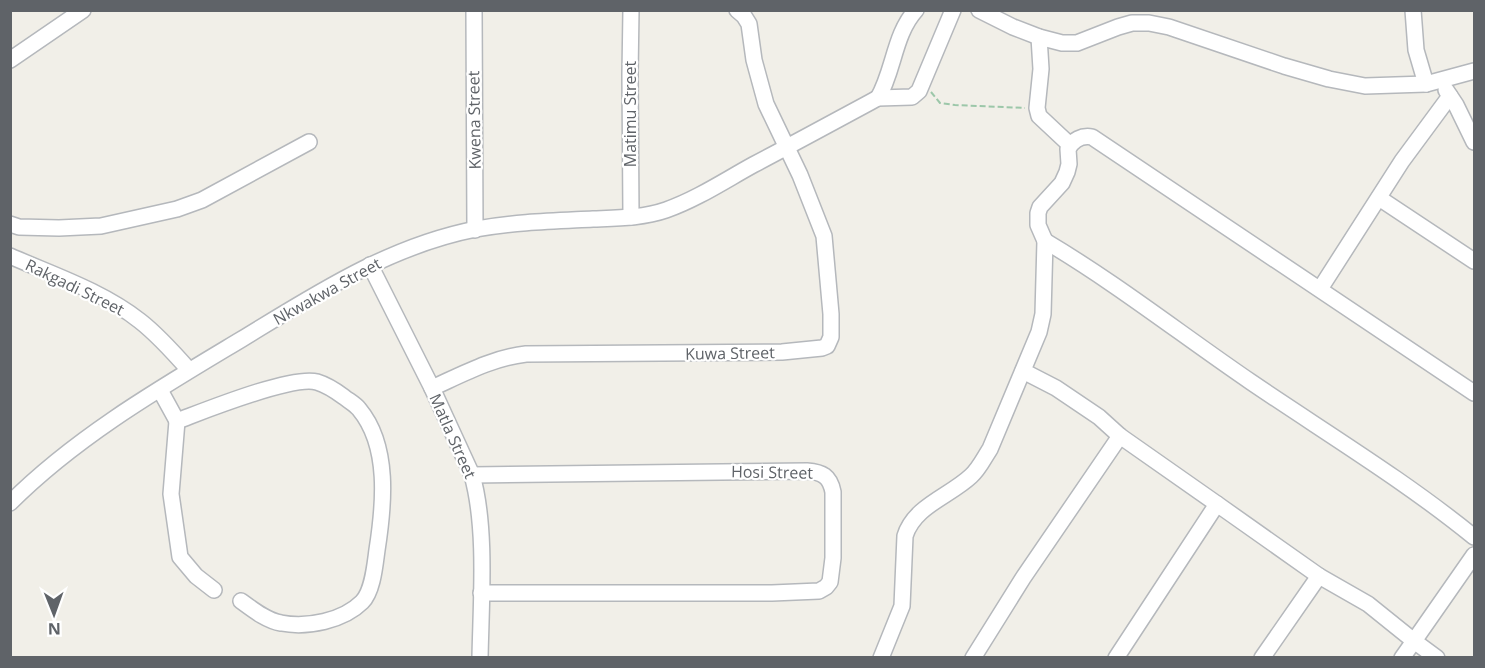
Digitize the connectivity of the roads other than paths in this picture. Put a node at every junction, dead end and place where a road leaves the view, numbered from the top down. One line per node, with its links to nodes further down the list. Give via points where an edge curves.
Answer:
1 (83, 10): 10 (street)
2 (474, 10): 22 (street, Kwena Street)
3 (631, 10): 20 (street, Matimu Street)
4 (737, 10): 18 (street, via 749,24 760,86)
5 (916, 10): 14 (street)
6 (953, 10): 14 (street, via 920,91 912,97)
7 (979, 10): 9 (street)
8 (1413, 10): 12 (street, via 1416,50)
9 (1039, 38): 12 (street, via 1077,43 1132,23 1149,23 1329,79 1365,86); 17 (street, via 1037,108 1042,121)
10 (10, 60)
11 (1474, 71): 12 (street)
12 (1433, 82): 13 (street)
13 (1450, 96): 16 (street); 19 (street)
14 (878, 98): 18 (street, Nkwakwa Street)
15 (309, 142): 21 (street, via 202,200 177,209 101,226 49,228)
16 (1474, 142)
17 (1070, 145): 23 (street, via 1062,183 1038,213); 27 (street, via 1085,136 1092,137)
18 (787, 148): 20 (street, Nkwakwa Street, via 680,205); 30 (street, Kuwa Street, via 824,236 832,333 827,346 782,352 526,354 480,366)
19 (1379, 198): 25 (street); 27 (street)
20 (631, 217): 22 (street, Nkwakwa Street)
21 (10, 224)
22 (475, 230): 26 (street, Nkwakwa Street)
23 (1045, 241): 29 (street, via 1043,314); 38 (street, via 1089,267 1193,343 1429,501)
24 (10, 256): 28 (street, Rakgadi Street, via 120,307 140,320)
25 (1474, 261)
26 (370, 265): 28 (street, Nkwakwa Street, via 317,292); 30 (street, Matla Street)
27 (1320, 289): 32 (street)
28 (189, 370): 31 (street, Nkwakwa Street)
29 (1023, 371): 34 (street, via 1065,394); 46 (street, via 981,463 971,476 914,518 907,528 902,606)
30 (432, 388): 35 (street, Matla Street)
31 (160, 390): 33 (street); 36 (street, Nkwakwa Street, via 98,430)
32 (1474, 393)
33 (177, 421): 41 (street, via 171,494 180,557); 43 (street, via 287,383 315,381 335,390 358,408 372,430 382,479 381,527 373,578 363,601 326,621 302,625 279,623)
34 (1120, 436): 37 (street); 47 (street)
35 (472, 475): 42 (street, Matla Street, via 479,517); 42 (street, Hosi Street, via 807,471 830,479 833,492 832,573 826,587 819,591)
36 (10, 503)
37 (1217, 504): 40 (street); 48 (street)
38 (1474, 537)
39 (1474, 555): 44 (street)
40 (1319, 576): 44 (street, via 1368,604); 49 (street)
41 (214, 590)
42 (481, 593): 45 (street, Matla Street)
43 (241, 602)
44 (1414, 641): 50 (street); 51 (street)
45 (480, 657)
46 (881, 657)
47 (973, 657)
48 (1116, 657)
49 (1262, 657)
50 (1402, 657)
51 (1437, 657)

